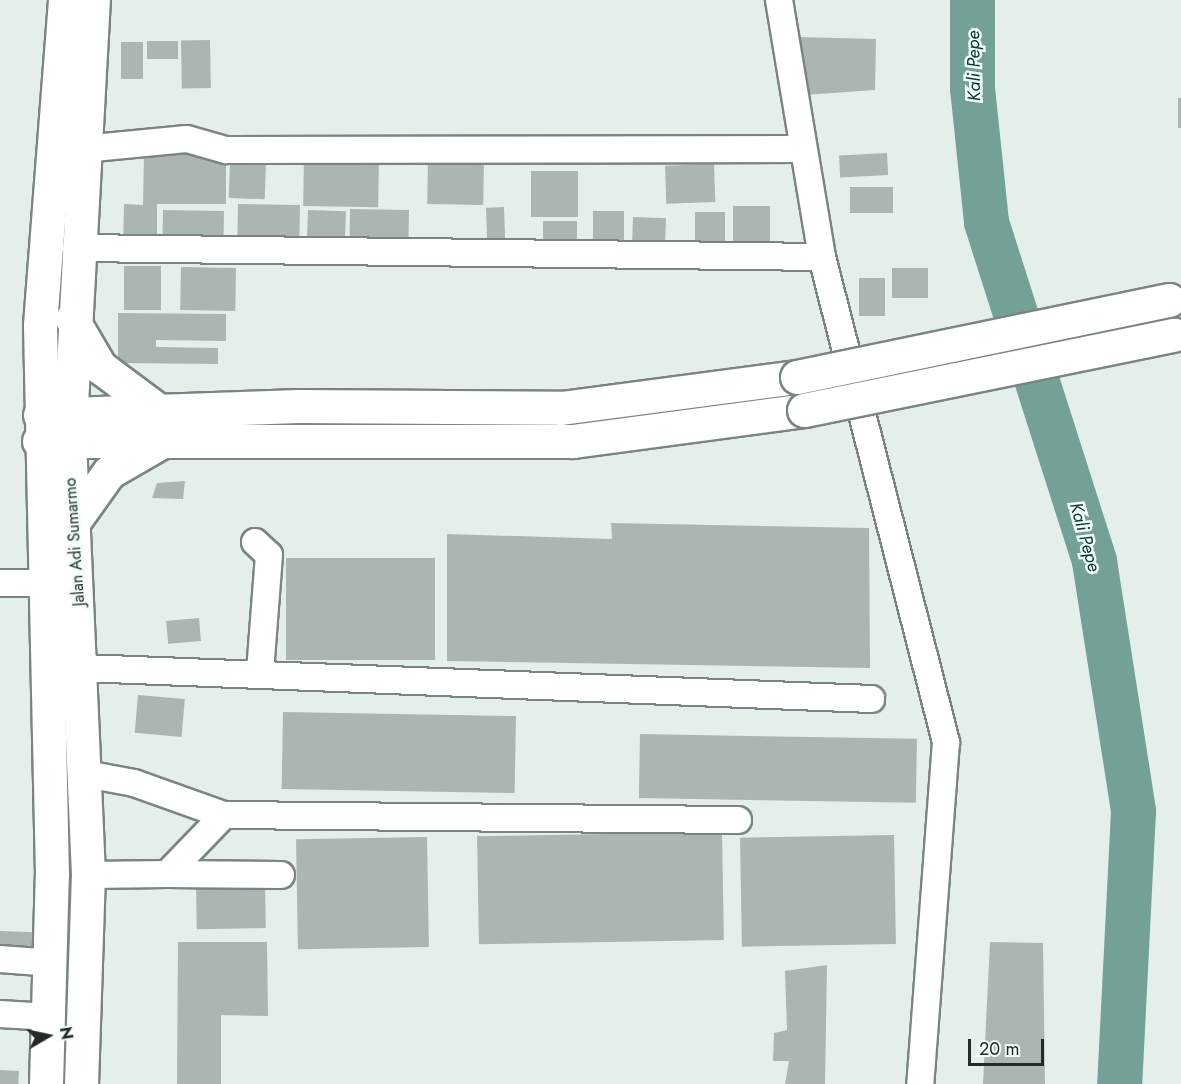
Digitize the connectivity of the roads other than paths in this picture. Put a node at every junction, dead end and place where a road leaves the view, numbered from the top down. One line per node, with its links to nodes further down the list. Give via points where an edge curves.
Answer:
1 (65, 0): 12 (main road, Jalan Adi Sumarmo, via 40,314)
2 (93, 0): 4 (main road, Jalan Adi Sumarmo)
3 (779, 0): 5 (street)
4 (83, 149): 5 (street, via 197,139 226,150); 6 (main road, Jalan Adi Sumarmo)
5 (803, 149): 7 (street)
6 (76, 248): 7 (street); 9 (main road, Jalan Adi Sumarmo)
7 (822, 257): 33 (street, via 946,742)
8 (1175, 299): 11 (main road, bridge, via 797,377 561,408)
9 (72, 319): 11 (main road, via 100,367); 12 (main road, Jalan Adi Sumarmo)
10 (1178, 335): 11 (main road, bridge, via 804,410 573,441)
11 (164, 425): 12 (main road); 13 (main road, via 109,472)
12 (54, 428): 13 (main road, Jalan Adi Sumarmo); 16 (main road, Jalan Adi Sumarmo)
13 (74, 521): 17 (main road, Jalan Adi Sumarmo)
14 (255, 542): 18 (street, via 269,555)
15 (0, 583): 16 (street)
16 (42, 583): 25 (main road, Jalan Adi Sumarmo)
17 (83, 668): 18 (street); 20 (main road, Jalan Adi Sumarmo)
18 (260, 671): 19 (street)
19 (871, 699)
20 (86, 774): 21 (street, via 134,783); 23 (main road, Jalan Adi Sumarmo)
21 (224, 815): 22 (street); 24 (street)
22 (738, 820)
23 (106, 874): 24 (street); 25 (main road); 32 (main road, Jalan Adi Sumarmo)
24 (167, 874): 26 (street)
25 (52, 875): 28 (main road, Jalan Adi Sumarmo)
26 (281, 875)
27 (0, 959): 28 (street)
28 (53, 963): 30 (main road, Jalan Adi Sumarmo)
29 (0, 1014): 30 (street)
30 (50, 1017): 31 (main road, Jalan Adi Sumarmo)
31 (46, 1084)
32 (81, 1084)
33 (920, 1084)

